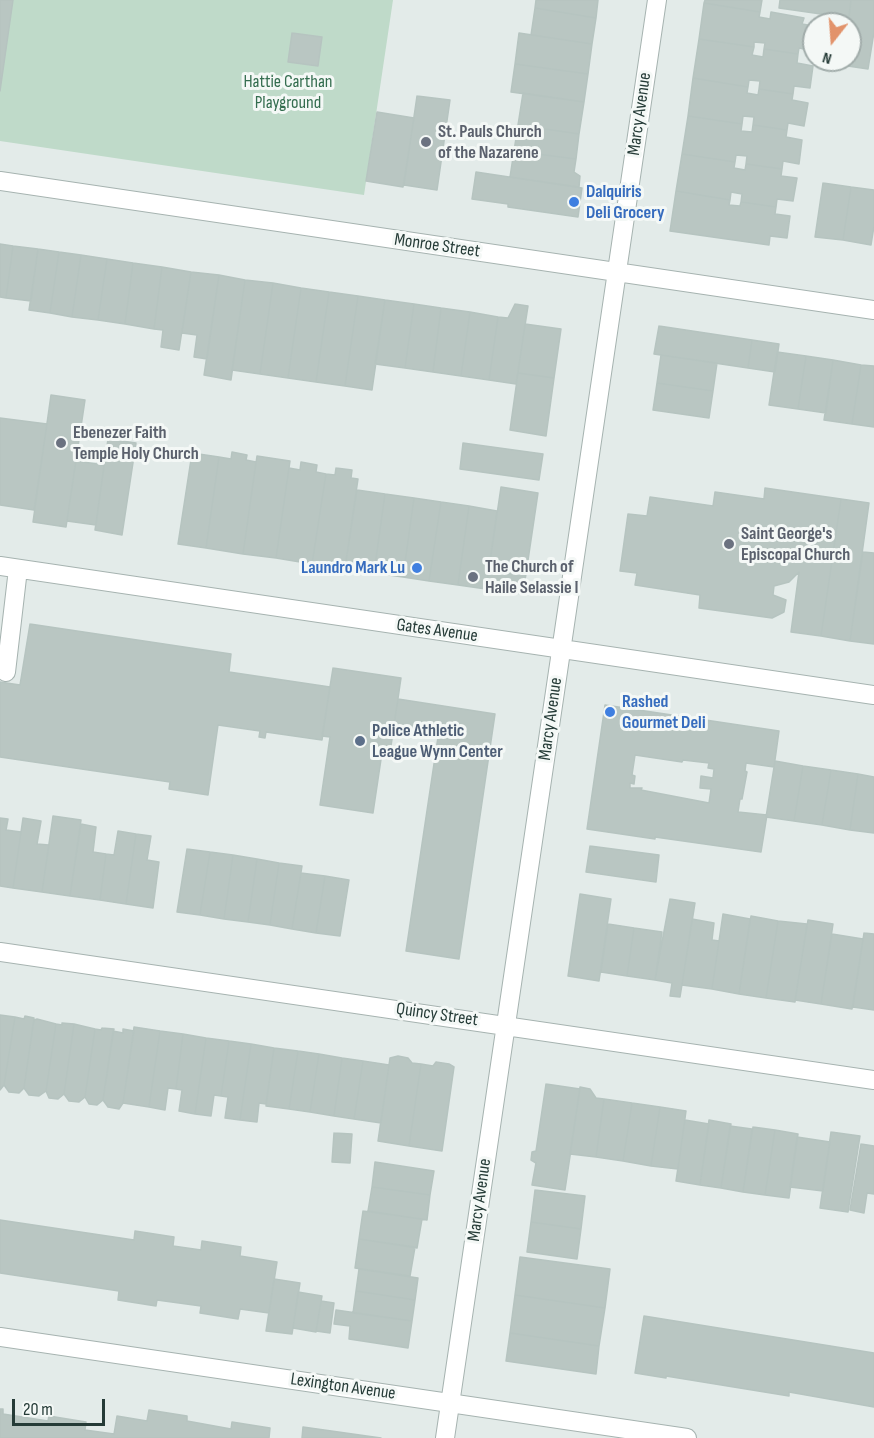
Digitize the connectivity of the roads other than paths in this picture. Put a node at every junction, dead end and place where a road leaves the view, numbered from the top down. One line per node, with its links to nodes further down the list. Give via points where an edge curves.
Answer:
1 (657, 0): 3 (street, Marcy Avenue)
2 (0, 181): 3 (street, Monroe Street)
3 (617, 272): 4 (street, Monroe Street); 7 (street, Marcy Avenue)
4 (874, 310)
5 (0, 566): 6 (street, Gates Avenue)
6 (18, 569): 7 (street, Gates Avenue); 8 (street)
7 (561, 649): 9 (street, Gates Avenue); 11 (street, Marcy Avenue)
8 (6, 672)
9 (874, 695)
10 (0, 952): 11 (street, Quincy Street)
11 (506, 1026): 12 (street, Quincy Street); 14 (street, Marcy Avenue)
12 (874, 1080)
13 (0, 1336): 14 (street, Lexington Avenue)
14 (450, 1403): 15 (street, Marcy Avenue); 16 (street, Lexington Avenue)
15 (445, 1438)
16 (687, 1438)

